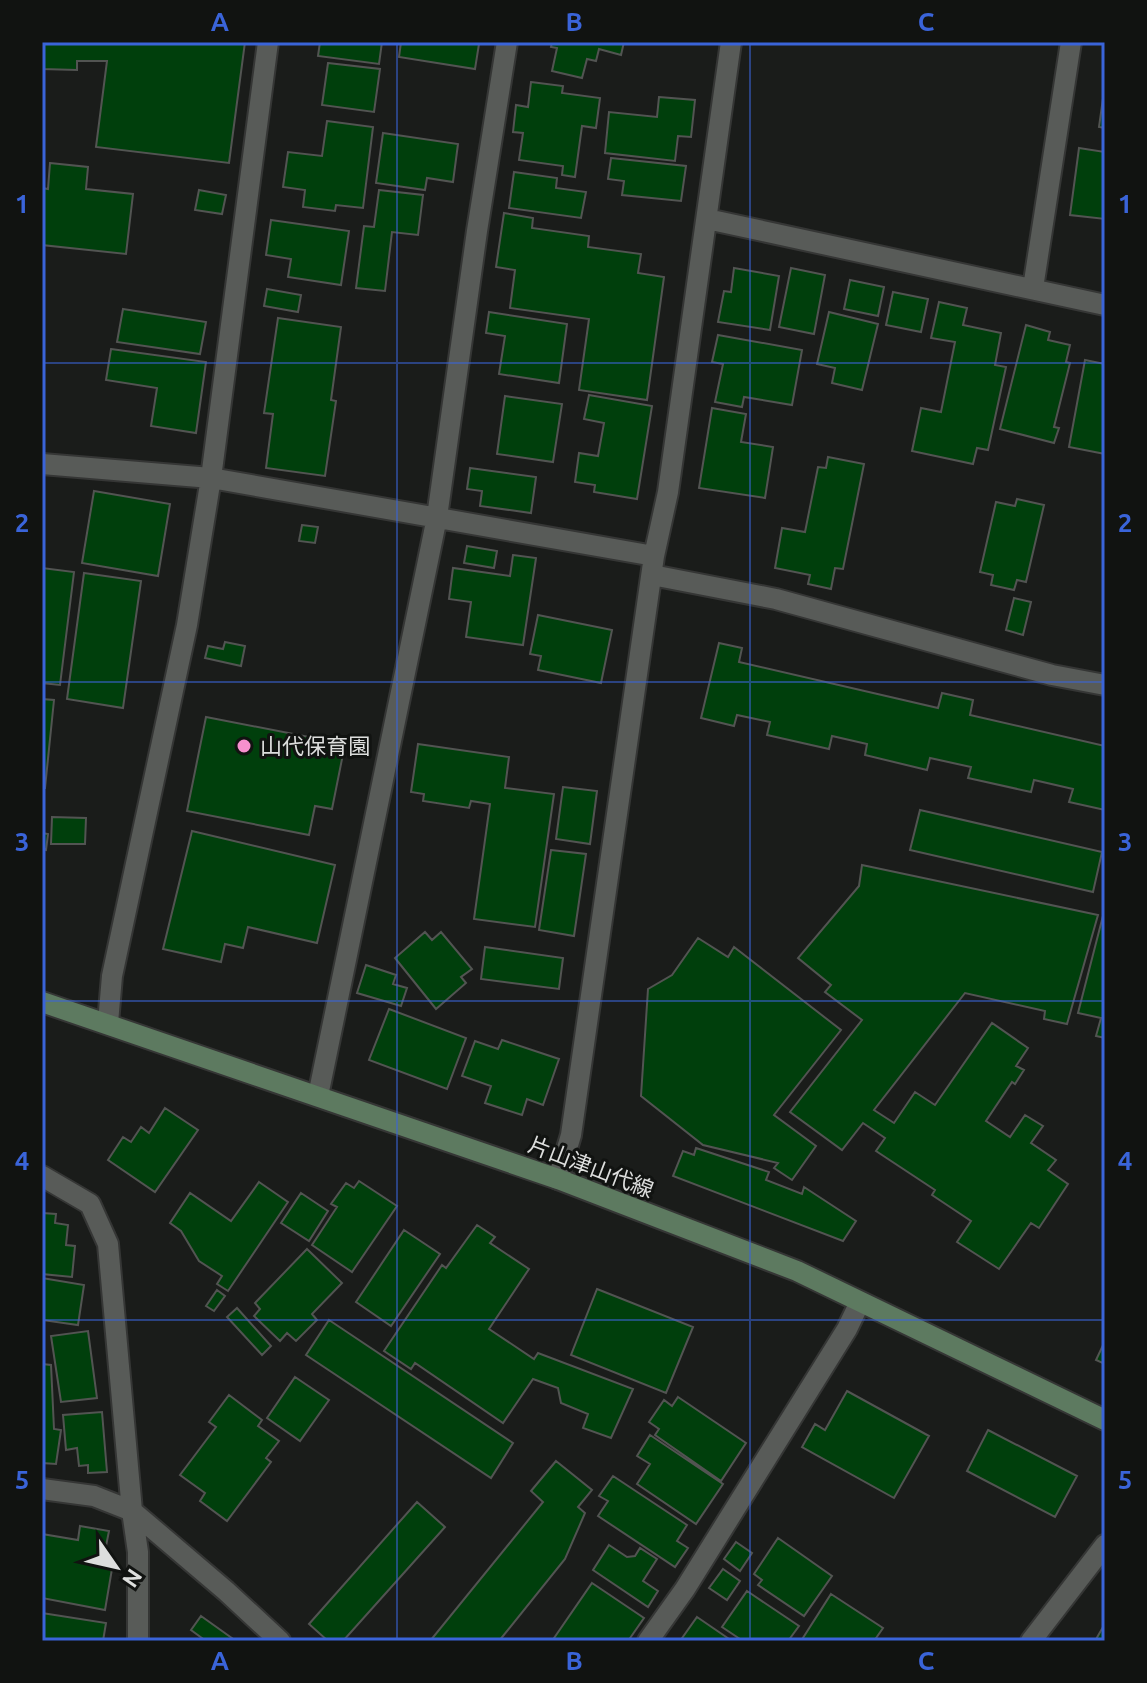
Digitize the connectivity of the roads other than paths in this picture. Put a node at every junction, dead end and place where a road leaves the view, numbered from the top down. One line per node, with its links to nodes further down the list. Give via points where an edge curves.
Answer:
1 (268, 42): 9 (street)
2 (507, 42): 10 (street)
3 (731, 42): 5 (street)
4 (1071, 42): 6 (street)
5 (707, 219): 6 (street); 11 (street)
6 (1033, 288): 7 (street)
7 (1105, 305)
8 (42, 464): 9 (street)
9 (211, 478): 10 (street); 14 (street, via 187,625 112,976)
10 (437, 517): 11 (street); 15 (street)
11 (653, 566): 12 (street); 17 (street, via 571,1135)
12 (1105, 685)
13 (42, 1002): 14 (main road, 片山津山代線)
14 (108, 1023): 15 (main road, 片山津山代線)
15 (318, 1096): 17 (main road, 片山津山代線)
16 (42, 1176): 21 (street, via 90,1204 108,1244)
17 (558, 1179): 18 (main road, 片山津山代線, via 797,1271)
18 (860, 1302): 19 (main road, 片山津山代線); 25 (street, via 702,1563)
19 (1105, 1420)
20 (42, 1489): 21 (street, via 94,1496)
21 (132, 1511): 23 (street, via 138,1552); 24 (street)
22 (1105, 1545): 26 (street)
23 (138, 1641)
24 (280, 1641)
25 (648, 1641)
26 (1031, 1641)

